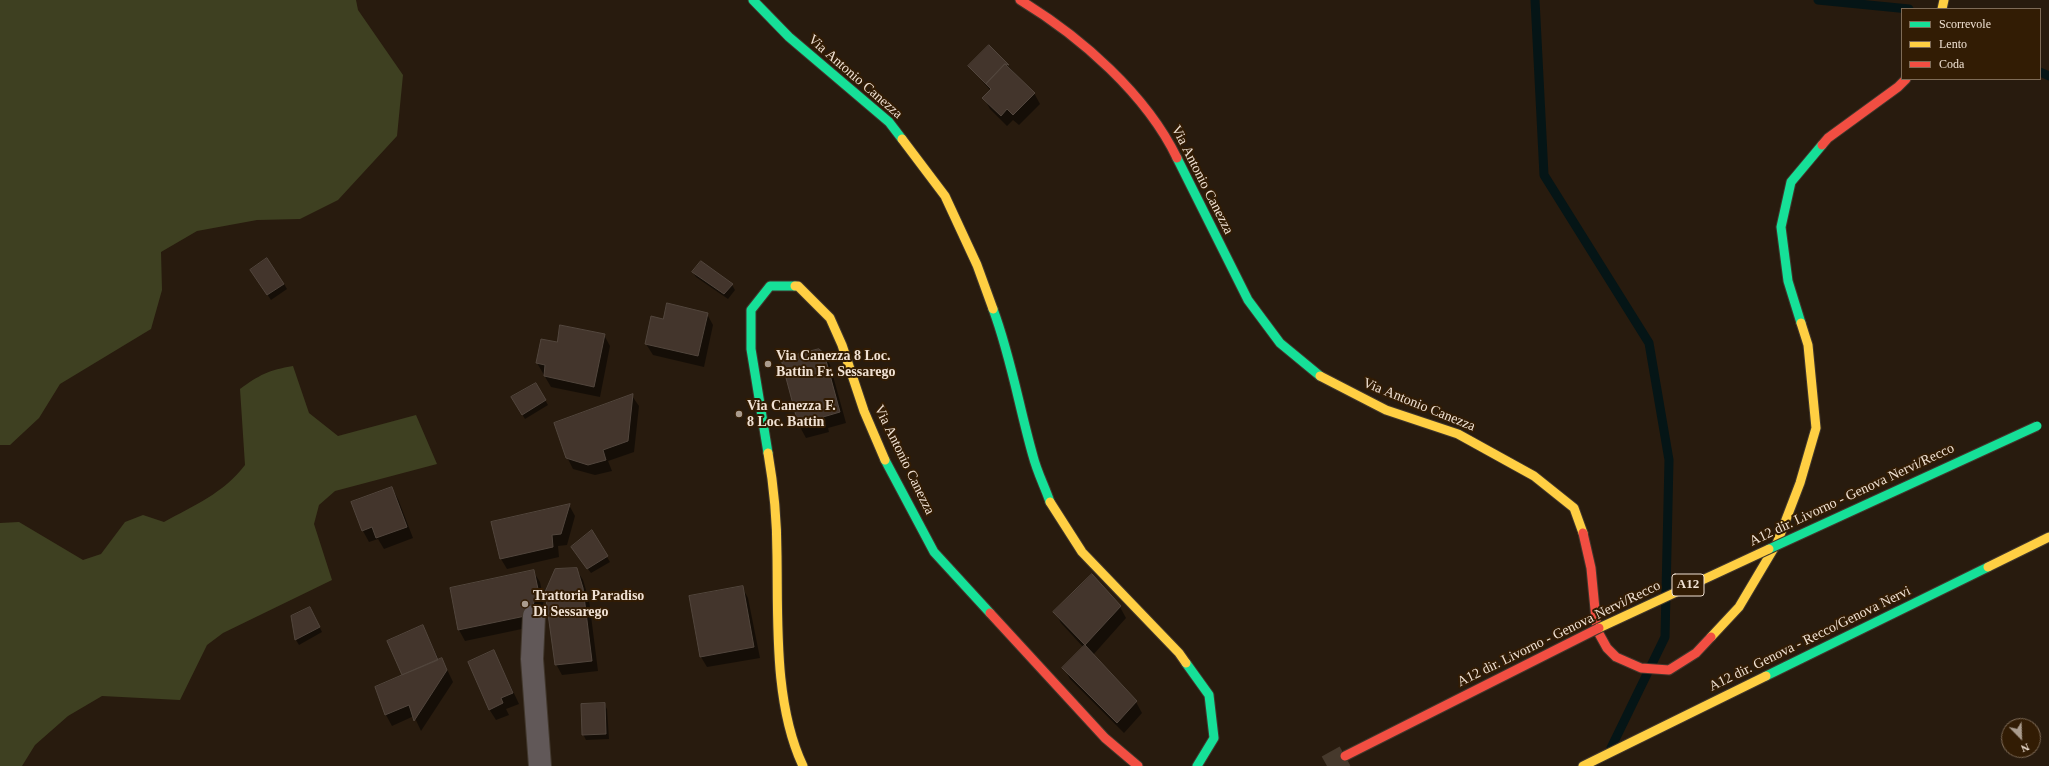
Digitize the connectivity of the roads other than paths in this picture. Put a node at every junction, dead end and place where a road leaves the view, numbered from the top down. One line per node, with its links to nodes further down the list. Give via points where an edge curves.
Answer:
1 (753, 0): 11 (main road, Via Antonio Canezza, via 789,38 889,122 945,196 977,265 1001,330 1033,457 1051,504 1082,552 1179,653 1209,695 1214,738)
2 (1020, 0): 3 (main road, Via Antonio Canezza, via 1053,20 1119,78 1166,135 1248,300 1280,343 1325,380 1386,410 1458,434 1534,476 1574,508 1590,561 1597,630 1616,658 1641,668 1669,670 1696,653 1742,601 1777,543 1800,483 1816,428 1808,345 1788,282 1781,227 1791,182 1828,138)
3 (1905, 80)
4 (2040, 425): 7 (main road, A12 dir. Livorno - Genova Nervi/Recco / A12, bridge, via 1643,606)
5 (2049, 537): 12 (main road, A12 dir. Genova - Recco/Genova Nervi)
6 (534, 616): 8 (street, via 532,659)
7 (1346, 756)
8 (540, 766)
9 (803, 766): 10 (main road, Via Antonio Canezza, via 796,751 781,684 777,617 778,554 772,476 751,349 751,310 770,286 798,286 830,318 864,411 890,471 934,552 1105,738)
10 (1138, 766)
11 (1197, 766)
12 (1583, 766)

